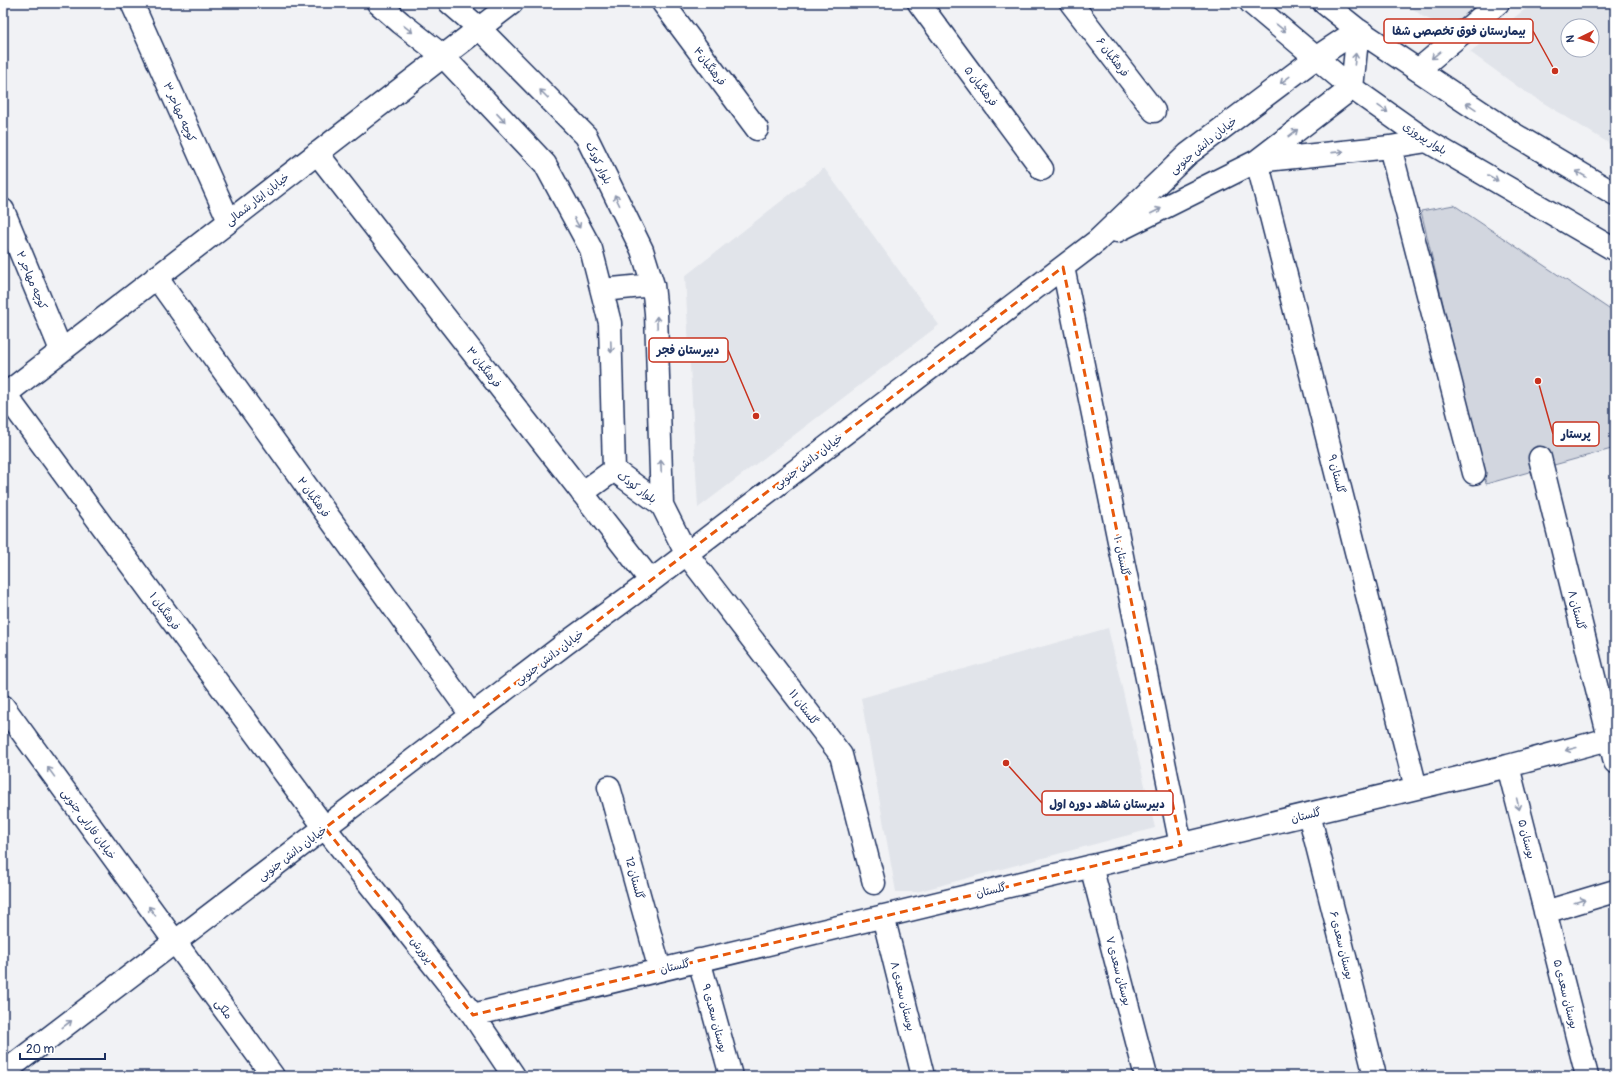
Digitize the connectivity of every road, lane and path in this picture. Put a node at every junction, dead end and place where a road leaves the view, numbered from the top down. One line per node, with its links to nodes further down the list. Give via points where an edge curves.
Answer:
1 (132, 3): 26 (street, کوچه مهاجر ۳)
2 (378, 3): 13 (street, بلوار کودک, one-way to 13)
3 (450, 3): 11 (street, بلوار کودک)
4 (512, 3): 11 (street, خیابان ایثار شمالی)
5 (663, 3): 18 (street, فرهنگیان۴)
6 (919, 3): 23 (street, فرهنگیان ۵)
7 (1071, 3): 17 (street, فرهنگیان ۶)
8 (1251, 3): 14 (street, بلوار پیروزی, one-way to 14)
9 (1324, 3): 12 (street)
10 (1498, 3): 15 (street, one-way to 15)
11 (479, 28): 13 (street, خیابان ایثار شمالی); 31 (street, بلوار کودک, one-way to 11, via 642,250 586,136)
12 (1358, 30): 14 (street, خیابان دانش جنوبی); 15 (street); 16 (street, one-way to 12)
13 (443, 56): 21 (street, خیابان ایثار شمالی); 32 (street, بلوار کودک, one-way to 32, via 545,164 591,249)
14 (1317, 57): 16 (street, بلوار پیروزی); 27 (street, خیابان دانش جنوبی, one-way to 27, via 1188,154)
15 (1418, 70): 24 (street, one-way to 15, via 1512,134)
16 (1352, 88): 19 (street, بلوار پیروزی, one-way to 19); 22 (street, خیابان دانش جنوبی, one-way to 16)
17 (1154, 111)
18 (757, 129)
19 (1427, 140): 20 (street, خیابان دانش جنوبی); 28 (street, بلوار پیروزی, one-way to 28)
20 (1390, 146): 22 (street, خیابان دانش جنوبی, one-way to 20); 37 (street)
21 (317, 153): 26 (street, خیابان ایثار شمالی); 38 (street, فرهنگیان ۳)
22 (1257, 161): 27 (street, خیابان دانش جنوبی, one-way to 22); 48 (street, گلستان ۹)
23 (1042, 169)
24 (1615, 194)
25 (3, 210): 33 (street, کوچه مهاجر ۲)
26 (229, 221): 30 (street, خیابان ایثار شمالی)
27 (1096, 241): 29 (street, خیابان دانش جنوبی)
28 (1615, 250)
29 (1063, 267): 40 (street, خیابان دانش جنوبی); 51 (street, گلستان ۱۰)
30 (156, 277): 33 (street, خیابان ایثار شمالی); 43 (street, فرهنگیان ۲)
31 (653, 285): 32 (street); 39 (street, بلوار کودک, one-way to 31)
32 (602, 290): 36 (street, بلوار کودک, one-way to 36, via 610,323)
33 (61, 350): 34 (street, خیابان ایثار شمالی)
34 (4, 395): 50 (street, فرهنگیان ۱)
35 (1540, 458): 44 (street, گلستان ۸)
36 (614, 470): 38 (street); 39 (street, بلوار کودک)
37 (1474, 473)
38 (582, 493): 41 (street, فرهنگیان ۳)
39 (662, 505): 40 (street, گلستان ۱۱)
40 (686, 553): 41 (street, خیابان دانش جنوبی); 53 (street, گلستان ۱۱, via 841,755)
41 (651, 581): 43 (street, خیابان دانش جنوبی)
42 (3, 706): 57 (street, خیابان فارابی جنوبی, one-way to 42)
43 (472, 716): 50 (street, خیابان دانش جنوبی)
44 (1609, 739): 45 (street, گلستان ۸); 46 (street, گلستان, one-way to 46)
45 (1615, 762)
46 (1508, 766): 48 (street, گلستان); 55 (street, بوستان ۵, one-way to 55)
47 (609, 787): 59 (street, گلستان 12)
48 (1416, 788): 49 (street, گلستان)
49 (1308, 814): 51 (street, گلستان); 67 (street, بوستان سعدی ۶)
50 (325, 828): 57 (street, خیابان دانش جنوبی); 60 (street, پرورش)
51 (1181, 845): 52 (street, گلستان)
52 (1091, 866): 56 (street, گلستان); 66 (street, بوستان سعدی ۷)
53 (874, 883)
54 (1615, 891): 55 (street, one-way to 54)
55 (1545, 912): 68 (street, بوستان سعدی ۵)
56 (883, 916): 58 (street, گلستان); 65 (street, بوستان سعدی ۸)
57 (175, 942): 61 (street, خیابان دانش جنوبی, one-way to 57); 62 (street, ملکی)
58 (699, 960): 59 (street, گلستان); 64 (street, بوستان سعدی ۹)
59 (660, 970): 60 (street, گلستان)
60 (473, 1015): 63 (street, پرورش)
61 (3, 1073)
62 (273, 1076)
63 (514, 1076)
64 (731, 1076)
65 (923, 1076)
66 (1146, 1076)
67 (1375, 1076)
68 (1587, 1076)

